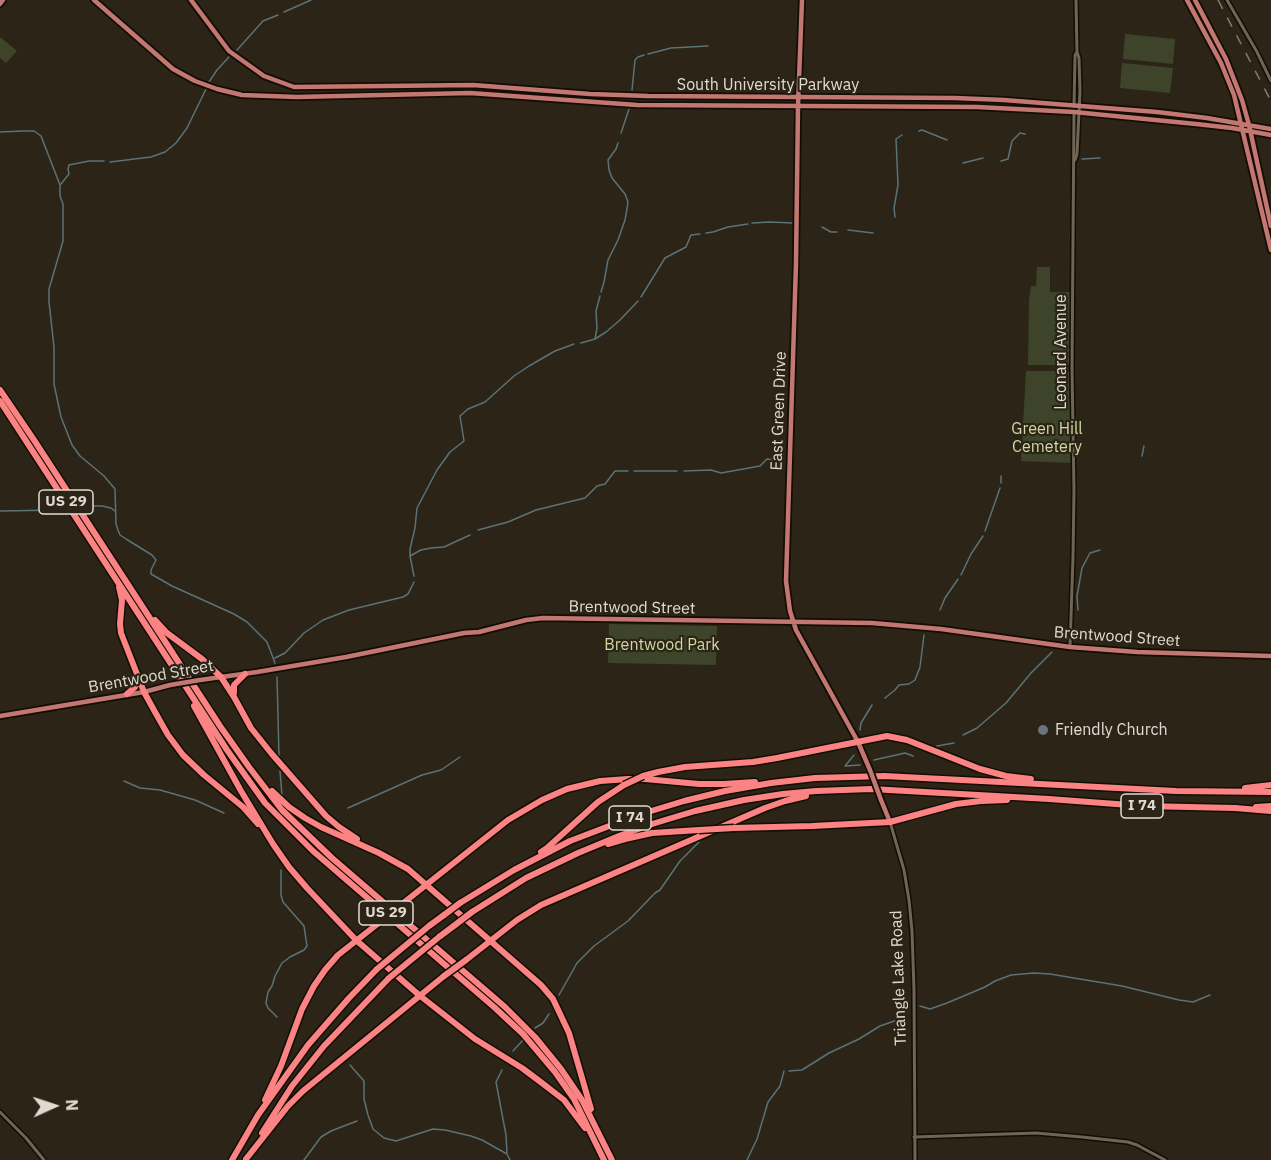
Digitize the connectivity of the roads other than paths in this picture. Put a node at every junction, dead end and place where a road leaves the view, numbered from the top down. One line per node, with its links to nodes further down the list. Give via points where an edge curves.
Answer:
1 (3, 0): 9 (main road)
2 (94, 0): 13 (main road, South University Parkway, via 173,69 195,81 242,95 470,93 637,105)
3 (191, 0): 11 (main road, South University Parkway, via 229,51 264,76 294,87 473,85 609,95)
4 (802, 0): 11 (main road, East Green Drive)
5 (1076, 0): 12 (street, Leonard Avenue)
6 (1187, 0): 15 (main road, via 1228,80)
7 (1195, 0): 16 (main road, via 1233,75)
8 (1227, 0): 10 (street)
9 (0, 4)
10 (1271, 81)
11 (798, 98): 12 (main road, South University Parkway, via 955,98); 13 (main road, East Green Drive)
12 (1077, 105): 14 (street, Leonard Avenue); 15 (main road, South University Parkway)
13 (798, 106): 14 (main road, South University Parkway); 27 (main road, East Green Drive, via 786,580)
14 (1076, 112): 18 (main road, South University Parkway); 28 (street, Leonard Avenue)
15 (1241, 123): 16 (main road, South University Parkway); 18 (main road)
16 (1249, 125): 17 (main road, South University Parkway); 19 (main road)
17 (1271, 129)
18 (1242, 130): 19 (main road, South University Parkway); 22 (main road)
19 (1251, 132): 20 (main road, South University Parkway); 21 (main road)
20 (1271, 135)
21 (1271, 226)
22 (1271, 250)
23 (0, 390): 26 (highway, US 29)
24 (0, 401): 25 (highway, US 29)
25 (117, 581): 31 (highway, US 29); 33 (highway, via 122,600 120,629)
26 (138, 600): 32 (highway, via 161,627); 39 (highway, US 29)
27 (792, 622): 28 (main road, Brentwood Street, via 900,625); 30 (main road, Brentwood Street, via 536,618); 38 (main road, East Green Drive)
28 (1070, 647): 29 (main road, Brentwood Street)
29 (1271, 656)
30 (245, 674): 32 (main road, Brentwood Street); 36 (highway, via 234,685)
31 (179, 677): 52 (highway); 64 (highway, US 29, via 266,803 313,851 516,1026 566,1087)
32 (221, 677): 34 (main road, Brentwood Street, bridge); 36 (highway)
33 (138, 678): 34 (highway); 35 (highway)
34 (144, 692): 35 (main road, Brentwood Street); 52 (highway, via 183,755 243,807)
35 (127, 694): 37 (main road, Brentwood Street)
36 (234, 697): 53 (highway, via 260,740 317,807)
37 (0, 716)
38 (858, 742): 41 (highway, via 892,736 980,769); 47 (main road, East Green Drive, bridge); 55 (highway, bridge, via 753,762 685,766 643,776 598,802 547,848)
39 (249, 767): 53 (highway, via 305,818); 62 (highway, US 29, via 306,834 519,1020 571,1082)
40 (815, 778): 41 (highway, I 74); 55 (highway, I 74, via 725,791 656,809 570,841); 56 (highway, via 724,784 628,779 578,786 514,816)
41 (1070, 785): 44 (highway, I 74)
42 (1271, 785): 44 (highway)
43 (848, 789): 46 (highway, I 74); 54 (highway, I 74, via 762,797 695,811 634,830); 58 (highway, via 793,798 750,814 541,905)
44 (1223, 792): 45 (highway, I 74)
45 (1271, 792)
46 (1049, 799): 49 (highway, I 74); 51 (highway, via 969,802)
47 (881, 800): 51 (main road, Triangle Lake Road)
48 (1271, 806): 49 (highway, I 74)
49 (1235, 808): 50 (highway)
50 (1271, 811)
51 (890, 822): 54 (highway, bridge, via 669,831 611,843); 63 (street, Triangle Lake Road, via 904,870 912,930)
52 (273, 844): 57 (highway, via 307,888)
53 (375, 851): 56 (highway, via 408,869)
54 (562, 860): 67 (highway, I 74, bridge, via 471,912 389,978 292,1086)
55 (513, 870): 61 (highway, I 74, bridge, via 460,903 377,969 308,1045)
56 (426, 885): 57 (highway, bridge); 58 (highway)
57 (356, 940): 59 (highway); 61 (highway, via 338,955 314,986)
58 (489, 941): 59 (highway, bridge); 62 (highway, via 553,999 569,1033)
59 (419, 996): 64 (highway, via 564,1100); 67 (highway, via 303,1091)
60 (0, 1112): 65 (street)
61 (258, 1115): 66 (highway, I 74)
62 (601, 1135): 69 (highway, US 29)
63 (914, 1137): 70 (street, Triangle Lake Road); 71 (street, via 1036,1133 1082,1137 1137,1144)
64 (597, 1144): 68 (highway, US 29)
65 (44, 1160)
66 (232, 1160)
67 (246, 1160)
68 (604, 1160)
69 (612, 1160)
70 (915, 1160)
71 (1165, 1160)

